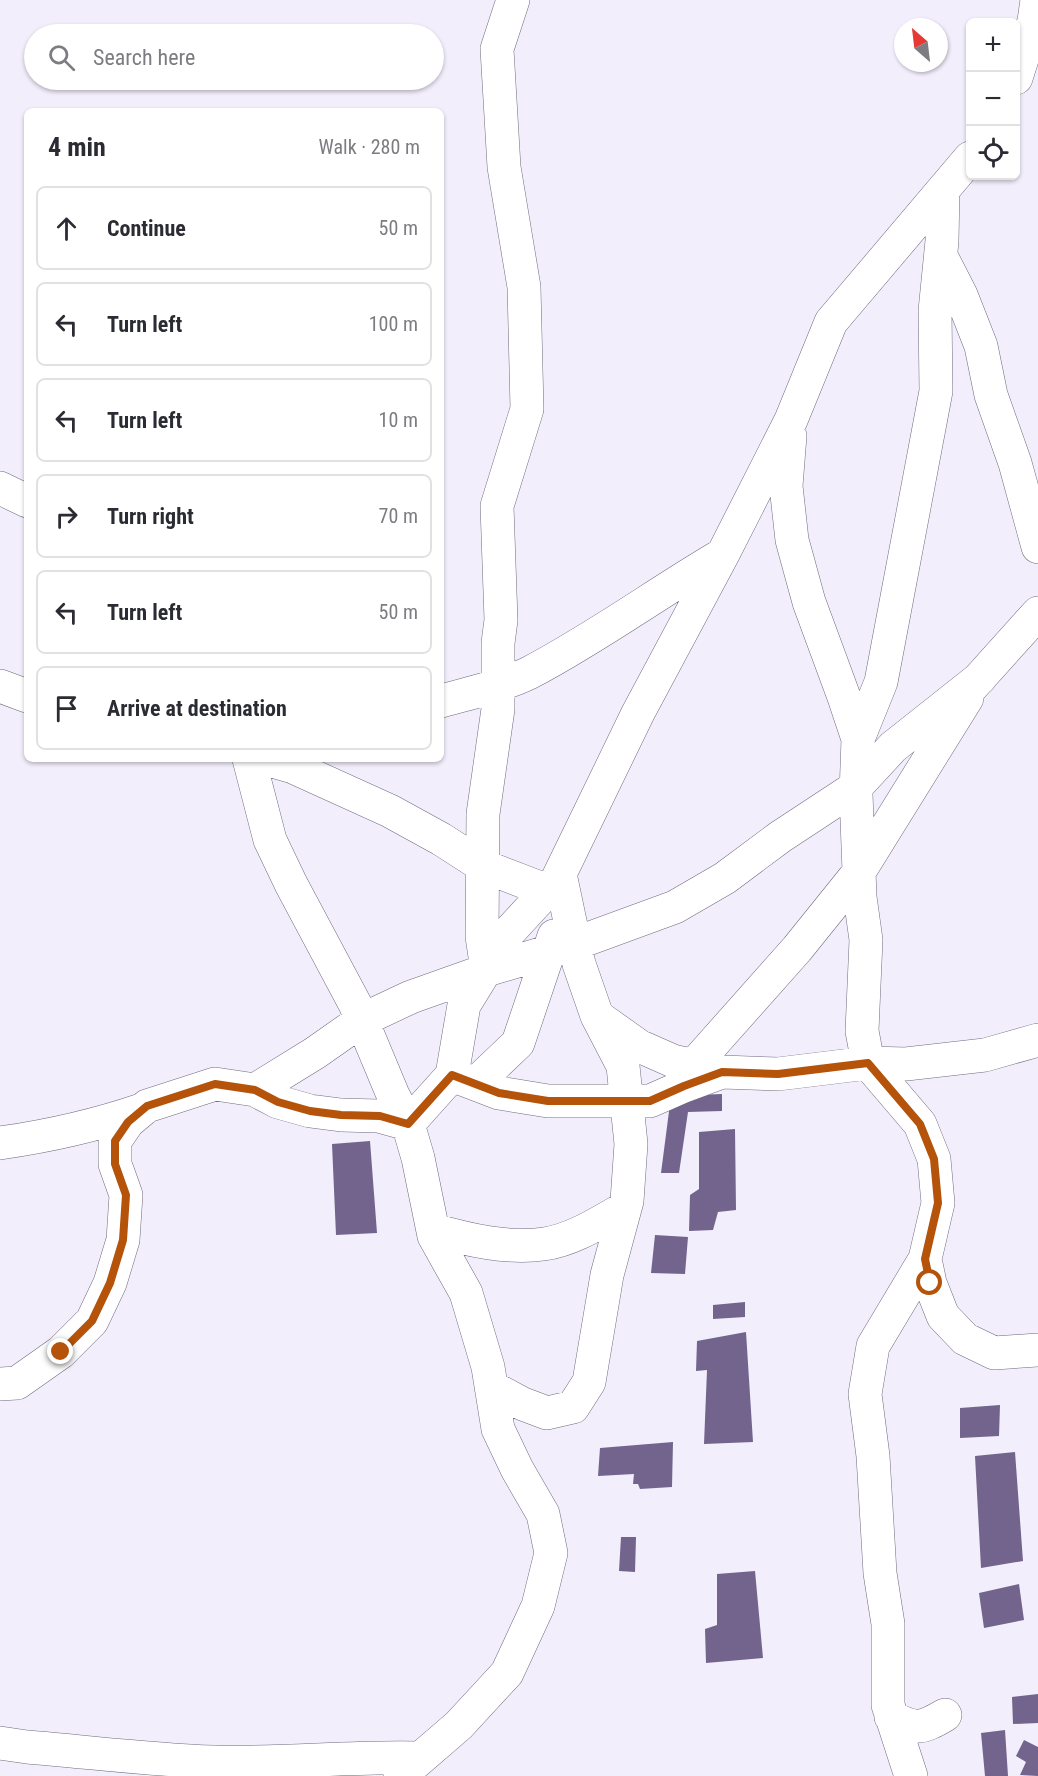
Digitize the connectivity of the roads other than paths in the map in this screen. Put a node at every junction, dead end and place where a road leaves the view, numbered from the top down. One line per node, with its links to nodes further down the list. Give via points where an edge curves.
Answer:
1 (513, 0): 16 (street, via 497,49 504,167 524,287 527,409 497,506 501,620)
2 (1037, 0): 3 (street)
3 (1018, 72)
4 (966, 163): 5 (street)
5 (943, 190): 6 (street); 7 (street, via 831,322)
6 (941, 256): 10 (street, via 962,295 981,346 991,395); 19 (street, via 935,311 936,391 881,682)
7 (791, 420): 11 (street); 19 (street, via 786,486 792,540 809,602)
8 (0, 488): 9 (street)
9 (24, 500)
10 (1038, 547)
11 (723, 554): 16 (street, via 527,674); 25 (street)
12 (1038, 613): 13 (street)
13 (980, 678): 22 (street); 24 (street)
14 (444, 685): 16 (street)
15 (0, 686): 17 (street)
16 (490, 687): 18 (street); 23 (street, via 498,709 483,814)
17 (24, 695)
18 (444, 700)
19 (858, 739): 22 (street)
20 (250, 762): 29 (street, via 270,840)
21 (276, 762): 23 (street, via 390,811)
22 (857, 801): 24 (street); 26 (street, via 780,837 724,878 675,907)
23 (483, 866): 25 (street); 27 (street, via 482,936)
24 (859, 872): 31 (street, via 866,940 862,1032); 32 (street)
25 (554, 883): 26 (street); 27 (street, via 510,932)
26 (561, 948): 27 (street); 28 (street, via 579,964); 33 (street, via 518,1043)
27 (486, 970): 29 (street, via 411,997); 33 (street, via 464,1005)
28 (597, 1016): 32 (street, via 639,1046 673,1061); 35 (street, via 622,1066)
29 (362, 1020): 34 (street); 37 (street)
30 (1038, 1040): 31 (street, via 985,1055 906,1064)
31 (868, 1063): 32 (street, via 778,1074); 41 (street, via 920,1124 934,1159 938,1203)
32 (707, 1069): 35 (street, via 684,1086 650,1101)
33 (464, 1079): 35 (street, via 499,1093 548,1101); 37 (street)
34 (255, 1090): 36 (street, via 215,1084); 37 (street, via 278,1102 310,1111 380,1116)
35 (626, 1100): 39 (street, via 631,1144)
36 (143, 1109): 38 (street, via 94,1126); 43 (street, via 115,1141 115,1164 126,1195 123,1240 110,1283 92,1321 61,1352 17,1383)
37 (408, 1124): 40 (street)
38 (0, 1143)
39 (625, 1208): 40 (street, via 582,1232 545,1244 504,1245); 44 (street, via 608,1275 589,1382 573,1407 547,1413)
40 (433, 1230): 44 (street, via 466,1293)
41 (925, 1259): 42 (street, via 943,1316 965,1339 994,1353); 46 (street, via 873,1346 865,1394 888,1624)
42 (1038, 1350)
43 (0, 1384)
44 (491, 1387): 48 (street, via 498,1429 543,1514 551,1553 538,1606 507,1673)
45 (945, 1715): 46 (street, via 926,1726 907,1725)
46 (891, 1717): 49 (street)
47 (0, 1743): 48 (street, via 212,1762 374,1757)
48 (412, 1768)
49 (911, 1776)

